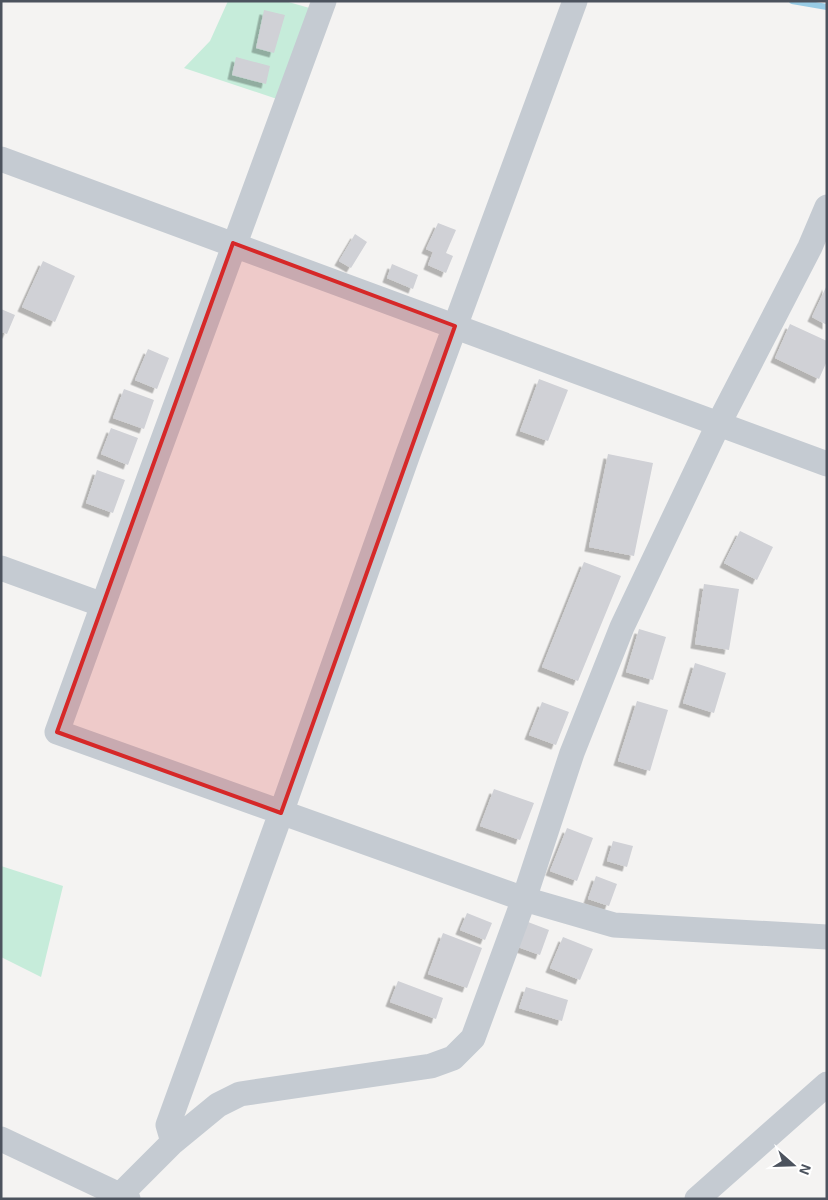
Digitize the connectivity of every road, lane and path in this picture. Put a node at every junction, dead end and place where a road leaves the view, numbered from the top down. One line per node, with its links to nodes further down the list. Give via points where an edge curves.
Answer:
1 (324, 1): 5 (street)
2 (575, 1): 6 (street)
3 (1, 159): 5 (street)
4 (827, 207): 7 (street, via 810,247)
5 (233, 243): 6 (street); 10 (street)
6 (455, 326): 7 (street); 11 (street)
7 (719, 423): 8 (street); 12 (street, via 622,627 572,753)
8 (827, 464)
9 (1, 568): 10 (street)
10 (103, 605): 11 (street, via 57,732)
11 (282, 812): 12 (street); 16 (street, via 168,1125)
12 (524, 900): 13 (street, via 614,925); 16 (street, via 473,1038 453,1058 431,1066 240,1094 218,1105)
13 (827, 936)
14 (827, 1084): 18 (street)
15 (1, 1139): 17 (street)
16 (173, 1142): 17 (street)
17 (121, 1197)
18 (697, 1199)

